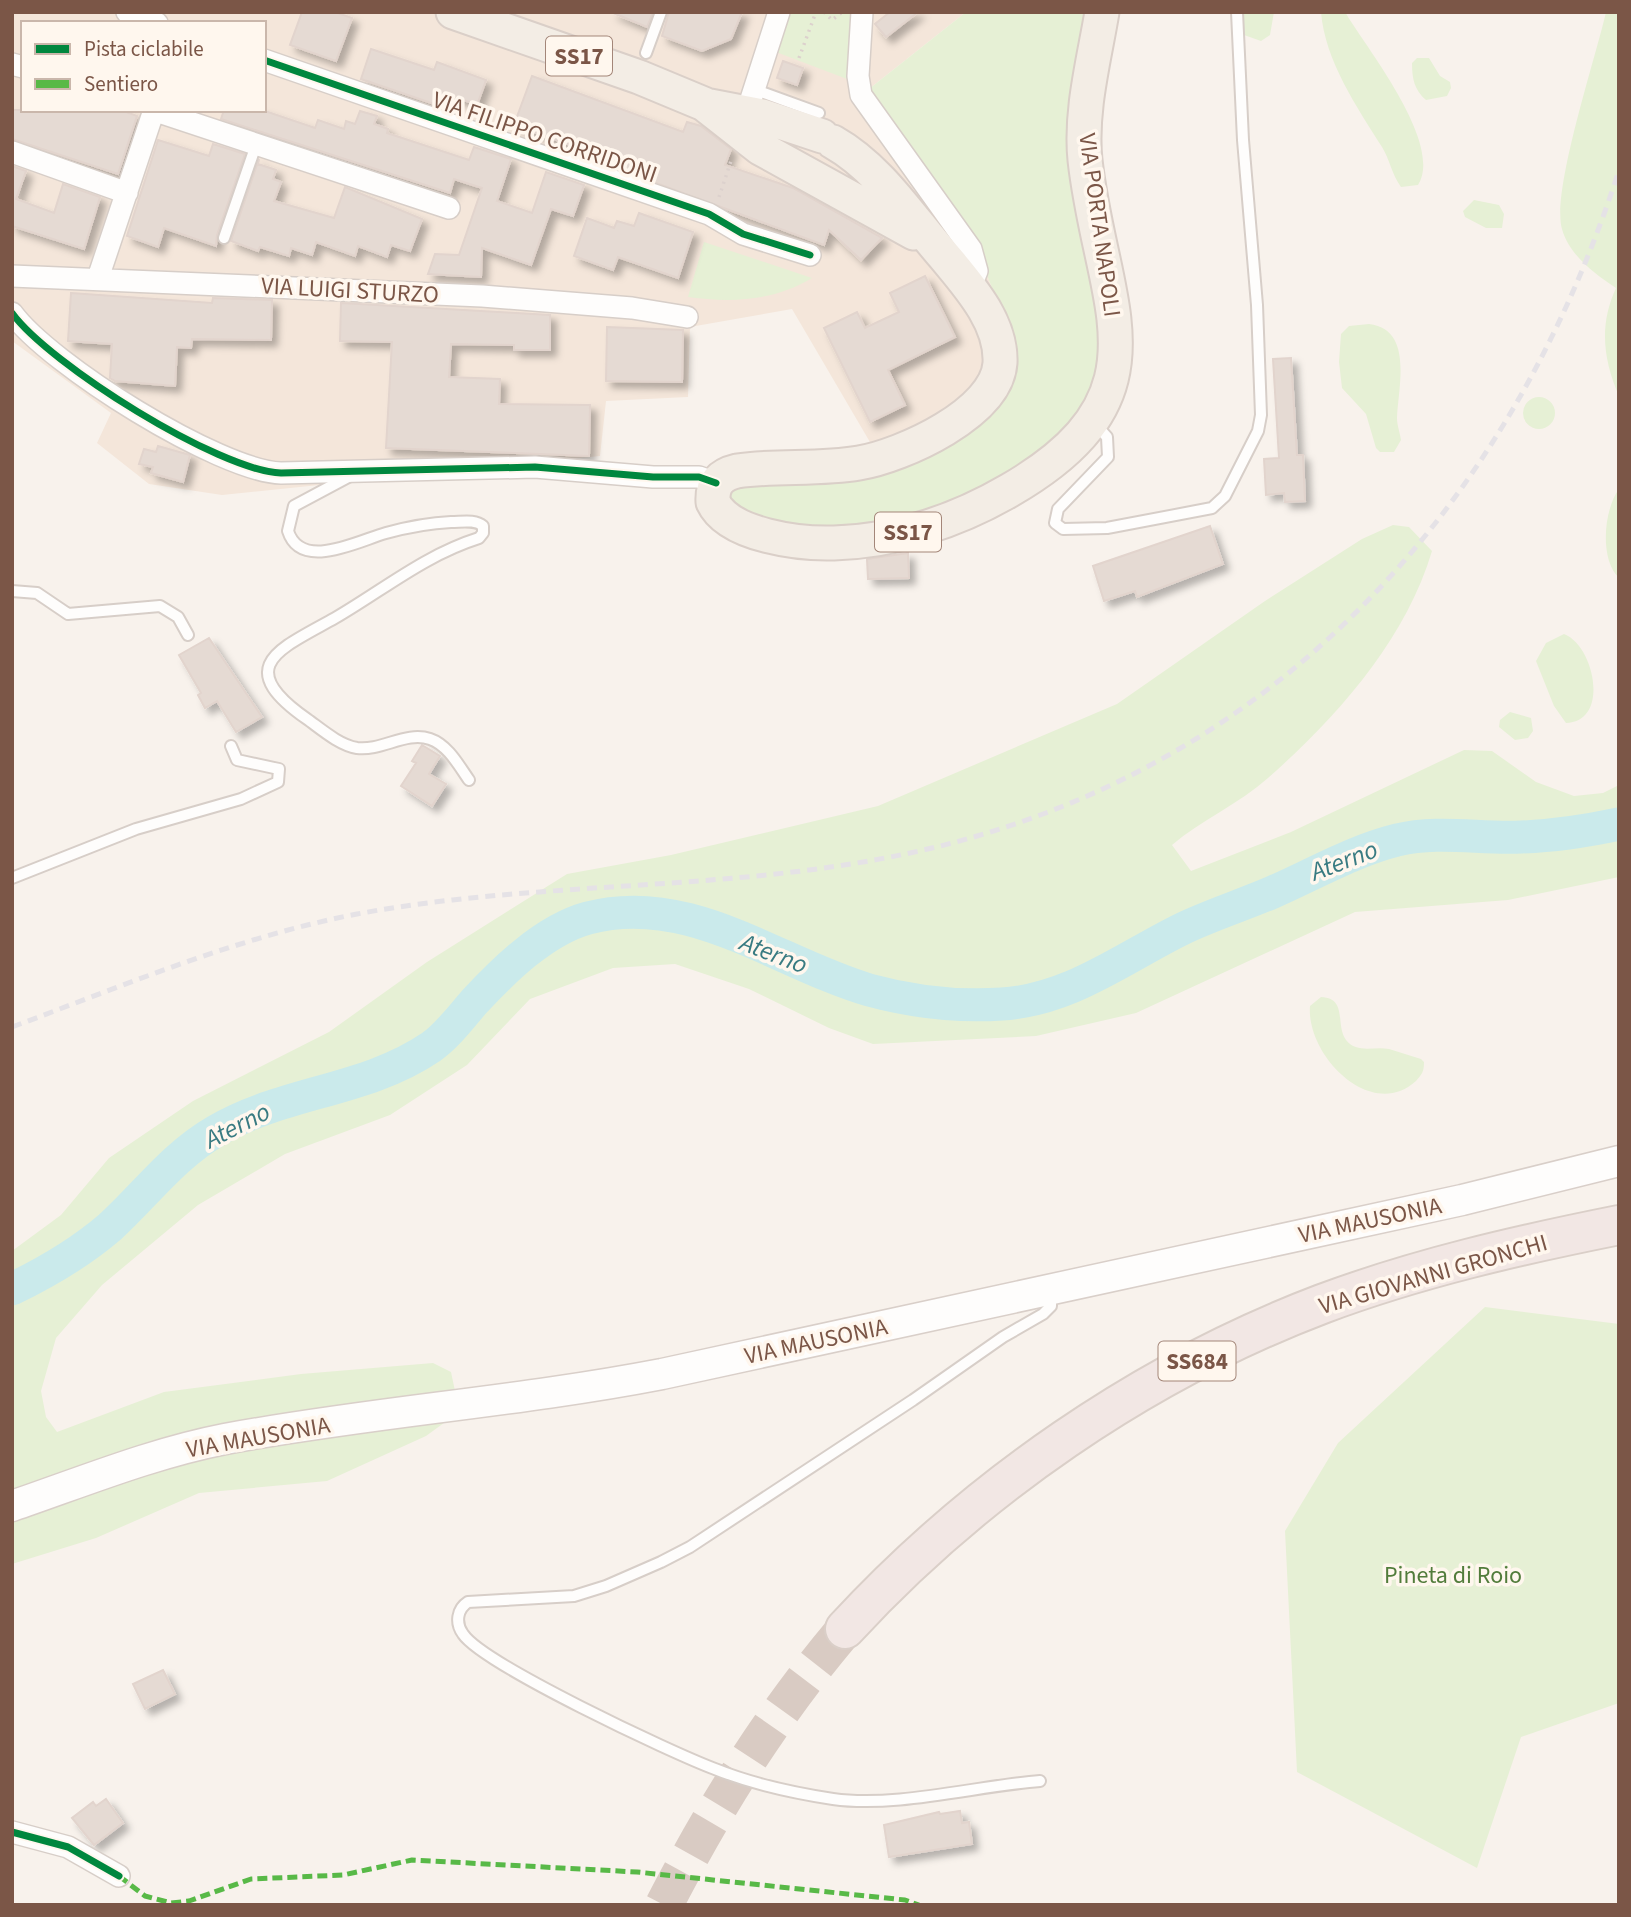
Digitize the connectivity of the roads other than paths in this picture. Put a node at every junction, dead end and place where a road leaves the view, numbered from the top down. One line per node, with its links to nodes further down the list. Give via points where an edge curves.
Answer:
1 (127, 12): 9 (street)
2 (453, 12): 8 (main road, SS17)
3 (661, 12): 10 (lane)
4 (779, 12): 12 (street)
5 (862, 12): 24 (street, via 861,95 971,249 977,271)
6 (1102, 12): 27 (main road, VIA PORTA NAPOLI / SS17, via 1084,148 1113,299 1115,339 1107,393)
7 (1237, 12): 27 (lane, via 1257,305 1259,427 1225,496 1212,508 1107,528 1063,529 1055,523 1058,509 1109,453 1105,432)
8 (495, 19): 12 (main road, SS17, via 704,104)
9 (152, 21)
10 (646, 53)
11 (266, 61): 20 (street, VIA FILIPPO CORRIDONI, via 712,215 743,234)
12 (747, 111): 21 (main road, SS17, via 765,152 900,224); 21 (main road, SS17, via 825,130 882,183)
13 (153, 112): 17 (street)
14 (160, 112): 15 (street)
15 (257, 145): 18 (street); 19 (lane)
16 (12, 152): 17 (street)
17 (127, 193): 23 (street)
18 (449, 208)
19 (224, 238)
20 (810, 255)
21 (946, 258): 24 (main road, SS17)
22 (12, 275): 23 (street, VIA LUIGI STURZO)
23 (99, 278): 26 (street, VIA LUIGI STURZO, via 482,296)
24 (971, 288): 29 (main road, SS17, via 996,340 999,369 983,397 957,420 910,448 874,460 737,471)
25 (12, 313): 28 (street, via 40,343 96,383 235,463 272,473)
26 (687, 317)
27 (1092, 422): 29 (main road, VIA PORTA NAPOLI / SS17, via 1059,457 1004,494 953,518 883,537 825,543 769,536 717,509 712,497)
28 (355, 472): 29 (street, via 545,467 699,477); 33 (lane, via 294,506 288,531 298,546 332,550 401,529 445,523 478,523 483,533 435,555 282,648 269,666 270,686 298,712 351,746 373,747 419,737 434,740)
29 (716, 483)
30 (12, 591): 31 (lane, via 37,593 68,614 160,606 178,617)
31 (188, 635)
32 (231, 746): 34 (lane, via 237,760 279,769 278,782 241,799 136,829)
33 (469, 780)
34 (12, 878)
35 (1619, 1161): 37 (main road, VIA MAUSONIA, via 1462,1200)
36 (1619, 1225): 39 (highway, VIA GIOVANNI GRONCHI / SS684, via 1495,1252 1367,1288 1275,1323 1200,1359 1108,1412 1003,1486 900,1572)
37 (1050, 1288): 38 (main road, VIA MAUSONIA, via 595,1387 224,1439 168,1453); 40 (lane, via 1052,1303 1043,1314 682,1551 586,1593 538,1600 470,1601 461,1608 458,1623 477,1648 556,1692 703,1764 762,1783 837,1799 866,1800)
38 (12, 1506)
39 (845, 1629)
40 (1040, 1782)
41 (12, 1832): 42 (street, via 68,1847)
42 (119, 1875)

